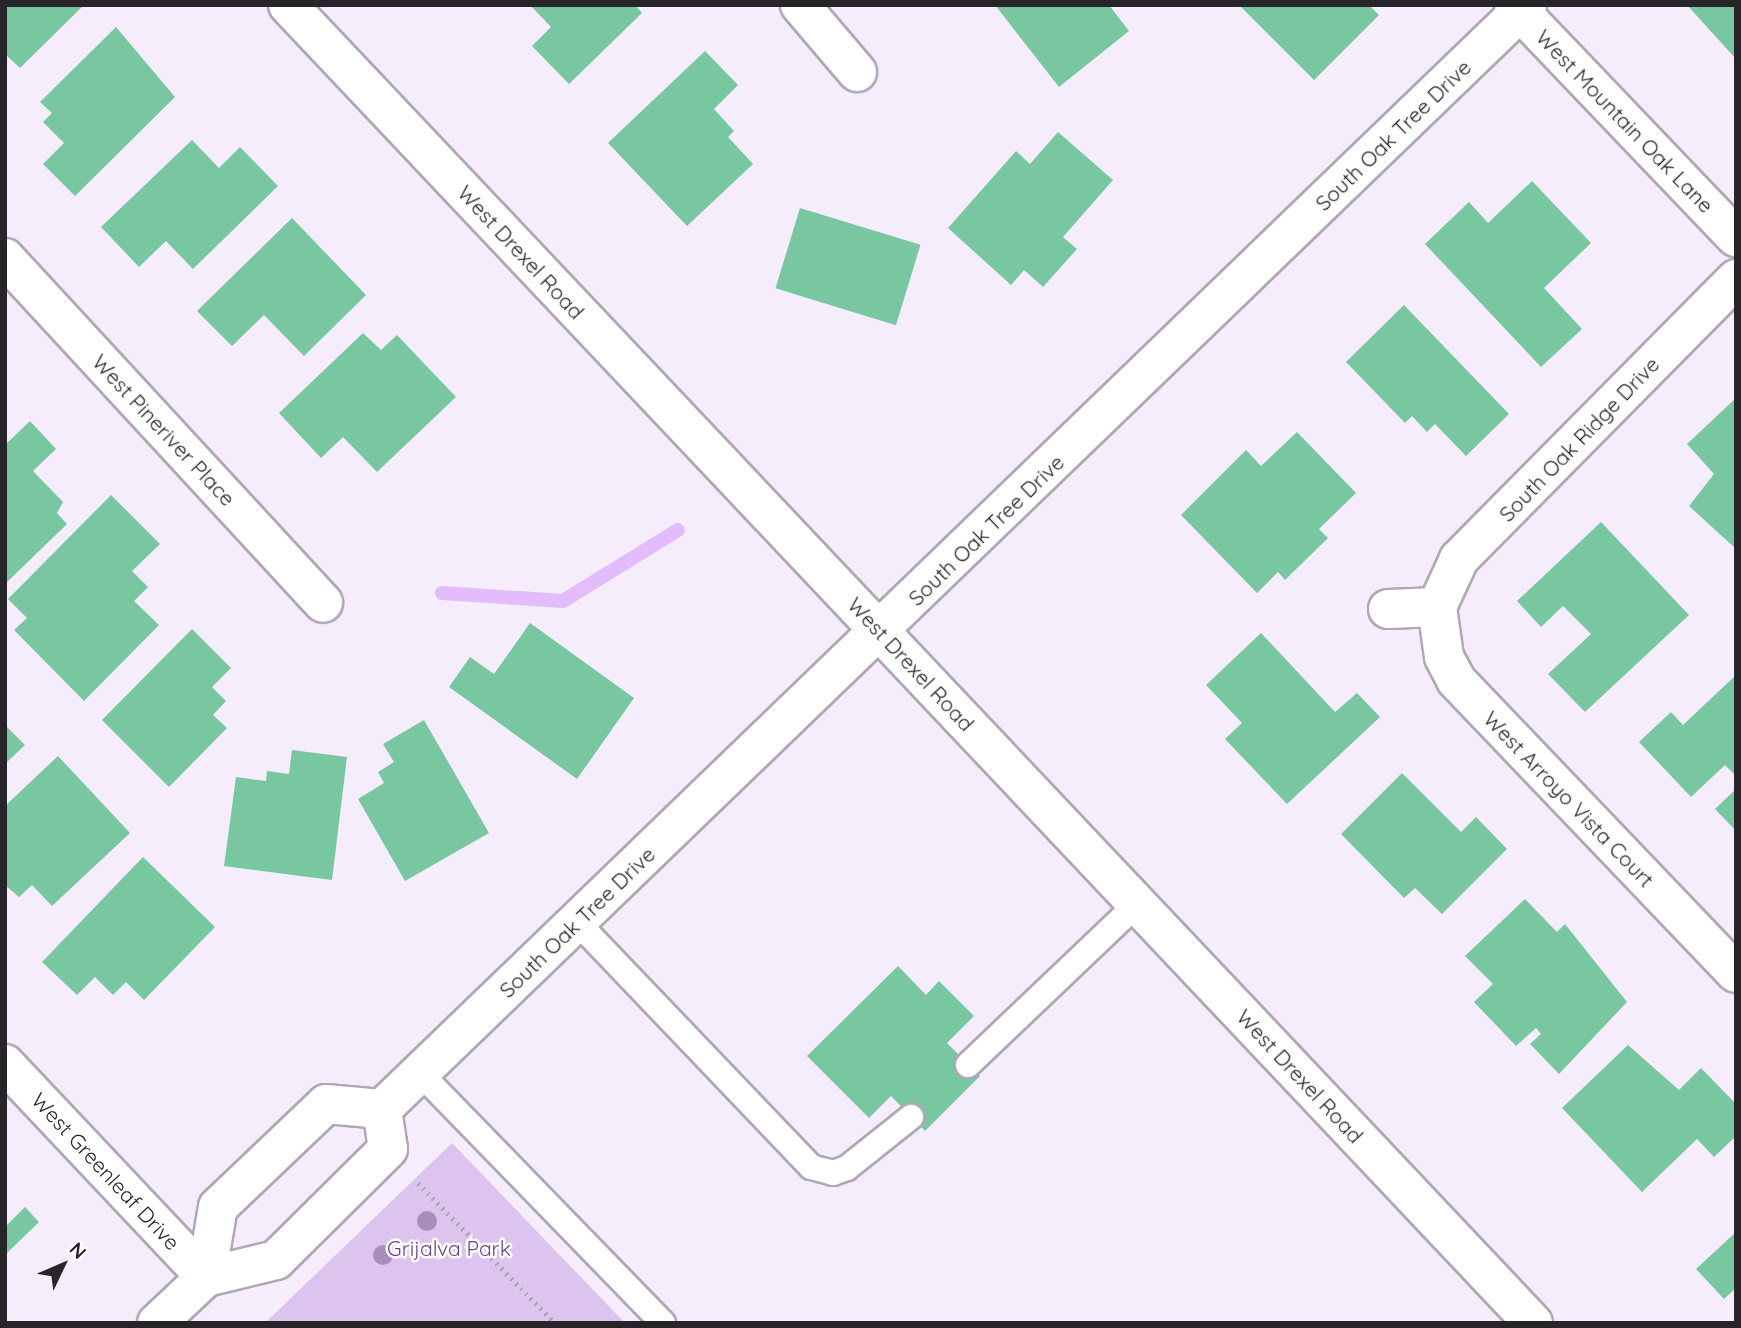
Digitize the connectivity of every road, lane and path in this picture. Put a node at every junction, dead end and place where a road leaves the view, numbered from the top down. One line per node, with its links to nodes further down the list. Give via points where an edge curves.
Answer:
1 (288, 5): 11 (street, West Drexel Road)
2 (800, 5): 4 (street)
3 (1520, 7): 5 (street, West Mountain Oak Lane); 11 (street, South Oak Tree Drive)
4 (858, 72)
5 (1736, 237)
6 (5, 258): 8 (street, West Pineriver Place)
7 (1736, 279): 9 (street, South Oak Ridge Drive, via 1459,559)
8 (323, 603)
9 (1437, 607): 10 (street); 14 (street, West Arroyo Vista Court, via 1444,657 1456,680)
10 (1388, 609)
11 (881, 633): 12 (street, West Drexel Road); 13 (street, South Oak Tree Drive)
12 (1137, 904): 16 (lane); 25 (street, West Drexel Road)
13 (577, 922): 17 (street, South Oak Tree Drive); 19 (lane, via 811,1167 833,1173 847,1168)
14 (1736, 973)
15 (5, 1064): 21 (street, West Greenleaf Drive)
16 (968, 1065)
17 (419, 1072): 18 (street, South Oak Tree Drive); 24 (lane)
18 (382, 1109): 21 (street, via 388,1149 276,1260); 21 (street, via 326,1104 248,1178 218,1207)
19 (911, 1117)
20 (412, 1178): 23 (path)
21 (206, 1278): 22 (street)
22 (157, 1323)
23 (555, 1323)
24 (663, 1323)
25 (1533, 1323)

